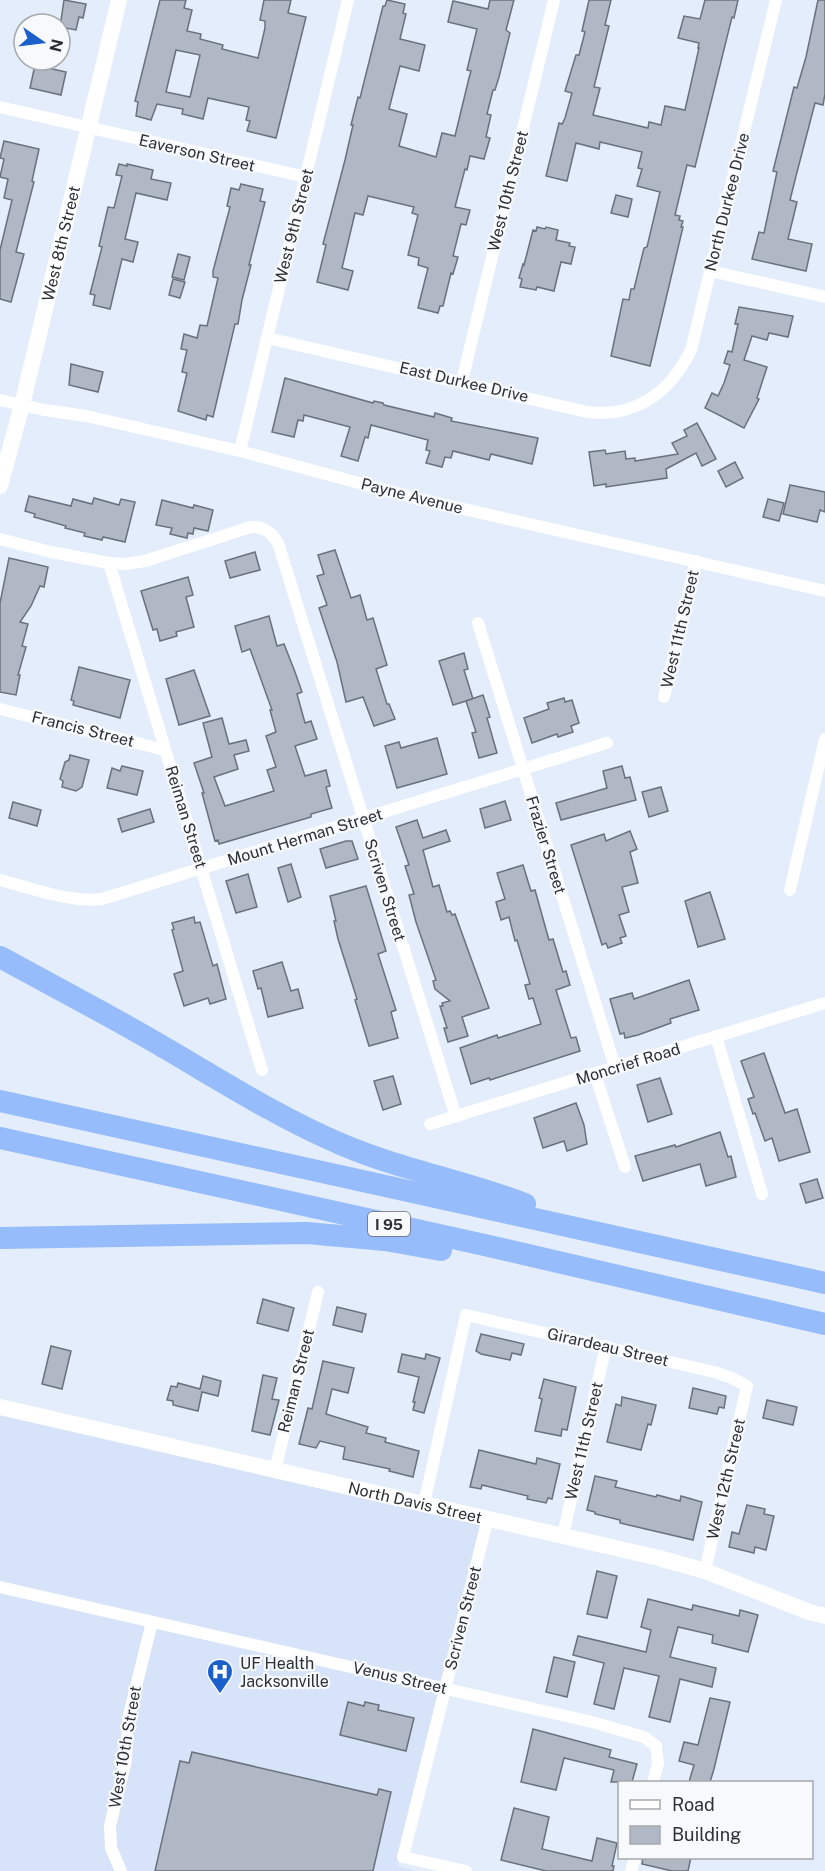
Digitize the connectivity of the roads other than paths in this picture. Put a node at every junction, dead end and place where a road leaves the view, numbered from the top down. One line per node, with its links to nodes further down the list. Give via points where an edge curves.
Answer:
1 (119, 0): 6 (street, West 8th Street)
2 (348, 0): 7 (street, West 9th Street)
3 (554, 0): 11 (street, West 10th Street)
4 (776, 0): 8 (street, North Durkee Drive)
5 (0, 107): 6 (street, Eaverson Street)
6 (88, 128): 7 (street, Eaverson Street); 14 (street, West 8th Street)
7 (306, 177): 10 (street, West 9th Street)
8 (710, 271): 9 (street); 12 (street, North Durkee Drive, via 691,350 671,382)
9 (825, 297)
10 (267, 338): 11 (street, East Durkee Drive); 15 (street, West 9th Street)
11 (462, 381): 12 (street, East Durkee Drive, via 587,412 620,411)
12 (657, 394)
13 (0, 400): 14 (street, Payne Avenue)
14 (22, 405): 15 (street, Payne Avenue); 16 (street, West 8th Street)
15 (240, 451): 18 (street, Payne Avenue, via 416,498)
16 (0, 486)
17 (0, 539): 19 (street)
18 (696, 561): 20 (street, Payne Avenue); 22 (street, West 11th Street)
19 (109, 563): 26 (street, Reiman Street); 28 (street, Scriven Street, via 145,561 251,527 266,529 273,535)
20 (825, 591)
21 (478, 622): 27 (street, Frazier Street)
22 (664, 697)
23 (0, 709): 26 (street, Francis Street)
24 (825, 739): 31 (street)
25 (607, 743): 27 (street, Mount Herman Street)
26 (165, 750): 29 (street, Reiman Street)
27 (523, 770): 28 (street, Mount Herman Street); 35 (street, Frazier Street)
28 (363, 819): 29 (street, Mount Herman Street); 39 (street, Scriven Street)
29 (201, 869): 30 (street, Mount Herman Street, via 89,900); 36 (street, Reiman Street)
30 (0, 880)
31 (790, 890)
32 (0, 957): 44 (highway, via 332,1140 375,1158 497,1194)
33 (825, 1003): 34 (street, Moncrief Road)
34 (716, 1036): 35 (street, Moncrief Road); 43 (street)
35 (615, 1067): 37 (street, Moncrief Road)
36 (262, 1070)
37 (595, 1074): 39 (street, Moncrief Road); 42 (street)
38 (0, 1101): 44 (highway, I 95)
39 (456, 1117): 40 (street, Moncrief Road)
40 (430, 1124)
41 (0, 1138): 46 (highway, I 95)
42 (625, 1167)
43 (762, 1194)
44 (593, 1231): 47 (highway, I 95)
45 (0, 1238): 46 (highway, via 285,1233 385,1240 436,1250)
46 (489, 1246): 49 (highway, I 95)
47 (825, 1283)
48 (318, 1292): 53 (street, Reiman Street)
49 (825, 1324)
50 (606, 1346): 51 (street, Girardeau Street, via 714,1372); 54 (street, Girardeau Street, via 466,1315); 56 (street, West 11th Street)
51 (747, 1386): 57 (street, West 12th Street)
52 (0, 1407): 53 (street, North Davis Street)
53 (275, 1470): 54 (street, North Davis Street)
54 (424, 1504): 55 (street, North Davis Street)
55 (488, 1518): 56 (street, North Davis Street); 61 (street, Scriven Street)
56 (563, 1535): 57 (street, North Davis Street)
57 (705, 1571): 59 (street, North Davis Street)
58 (0, 1587): 60 (street, Venus Street)
59 (825, 1616)
60 (152, 1622): 61 (street, Venus Street); 63 (street, West 10th Street, via 128,1719 126,1760 110,1826 111,1848)
61 (446, 1688): 62 (street, Venus Street, via 644,1737 656,1746 658,1764); 64 (street, Scriven Street, via 403,1857)
62 (653, 1781)
63 (121, 1871)
64 (466, 1871)

